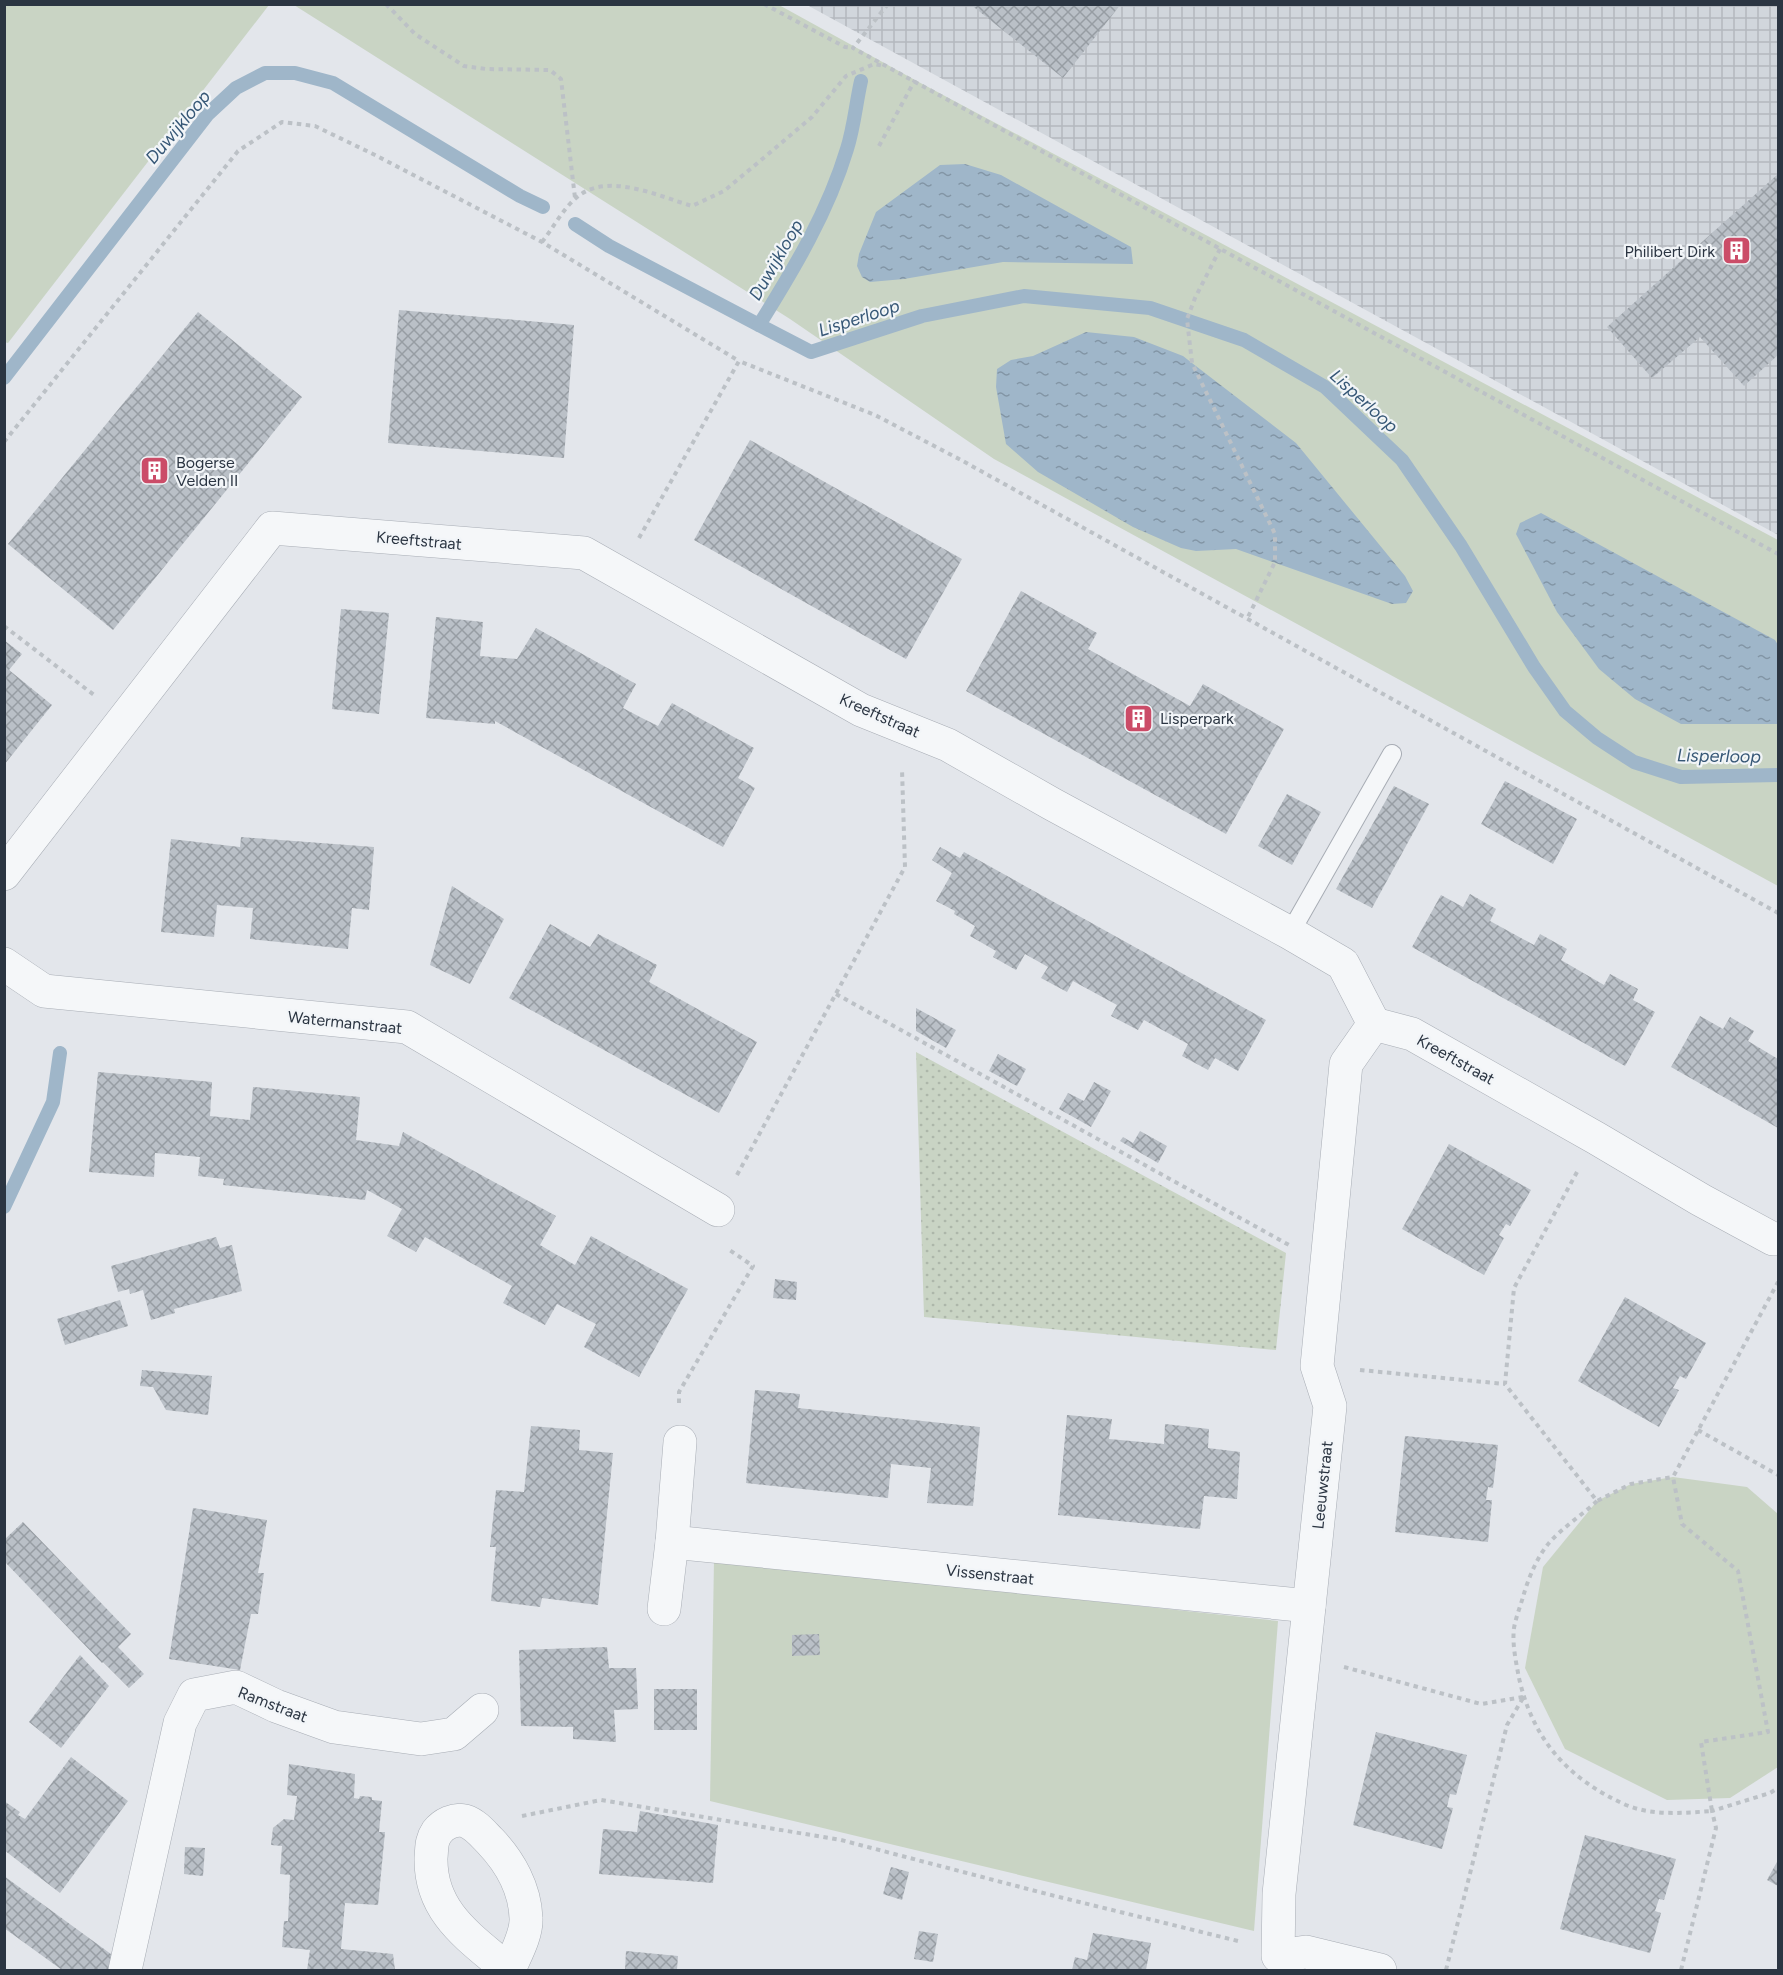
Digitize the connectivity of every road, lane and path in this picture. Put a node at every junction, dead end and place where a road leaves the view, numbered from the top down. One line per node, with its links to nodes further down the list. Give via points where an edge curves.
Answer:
1 (386, 4): 8 (path, via 415,34 464,66 550,70 561,79)
2 (764, 4): 4 (path, via 844,47)
3 (888, 4): 4 (path)
4 (853, 48): 5 (path)
5 (890, 68): 6 (path); 8 (path, via 874,64 846,76 812,117 754,166 724,191 692,206 620,185 592,187)
6 (915, 80): 7 (path); 10 (path)
7 (879, 146)
8 (576, 198): 9 (path)
9 (542, 242): 11 (path); 12 (path, via 315,126 282,122 238,151)
10 (1221, 249): 13 (path); 15 (path, via 1187,319 1192,363 1275,534 1275,562)
11 (739, 362): 14 (path); 15 (path, via 875,415)
12 (4, 442)
13 (1779, 554)
14 (620, 573): 17 (street, Kreeftstraat, via 584,553 272,528); 18 (street, Kreeftstraat, via 861,710)
15 (1247, 619): 21 (path)
16 (4, 626): 17 (path)
17 (124, 719): 20 (street, Kreeftstraat)
18 (901, 726): 22 (street, Kreeftstraat, via 948,745); 24 (path, via 905,867)
19 (1392, 754): 22 (lane)
20 (4, 874)
21 (1779, 913)
22 (1290, 933): 25 (street, Kreeftstraat, via 1343,964)
23 (4, 964): 27 (street, Watermanstraat, via 44,991 407,1028)
24 (836, 994): 27 (path); 29 (path)
25 (1374, 1024): 26 (street, Kreeftstraat, via 1412,1034); 29 (street, Leeuwstraat, via 1346,1064)
26 (1596, 1138): 28 (street, Kreeftstraat, via 1701,1200); 32 (path, via 1514,1288)
27 (718, 1210): 34 (path, via 728,1249 753,1266 679,1392)
28 (1779, 1239)
29 (1327, 1266): 31 (street, Leeuwstraat)
30 (1779, 1282): 33 (path)
31 (1317, 1366): 32 (path); 39 (street, Leeuwstraat, via 1330,1406)
32 (1504, 1384): 37 (path)
33 (1698, 1430): 35 (path); 36 (path)
34 (680, 1442): 38 (street)
35 (1779, 1475)
36 (1673, 1477): 37 (path, via 1631,1484); 45 (path, via 1682,1524 1738,1571 1768,1732 1701,1742)
37 (1597, 1501): 42 (path, via 1549,1544 1526,1589 1514,1627 1515,1659)
38 (672, 1542): 39 (street, Vissenstraat); 40 (street)
39 (1309, 1606): 41 (street, Leeuwstraat)
40 (664, 1609)
41 (1303, 1656): 42 (path, via 1481,1704); 47 (street, Leeuwstraat, via 1280,1894)
42 (1524, 1697): 45 (path, via 1547,1744 1583,1782 1628,1806 1650,1811); 51 (path, via 1507,1725)
43 (482, 1710): 49 (street, Ramstraat, via 454,1734 421,1739 334,1727 236,1687 194,1695 180,1723)
44 (1779, 1788): 45 (path)
45 (1712, 1811): 52 (path, via 1716,1828)
46 (497, 1848): 47 (path, via 509,1818 601,1800 841,1840 1228,1937); 50 (street, via 518,1882 526,1921); 50 (street, via 466,1821 441,1826 432,1840 431,1875 446,1912 462,1932)
47 (1267, 1963): 48 (street, via 1306,1952)
48 (1374, 1970)
49 (125, 1971)
50 (508, 1971)
51 (1446, 1971)
52 (1681, 1971)

